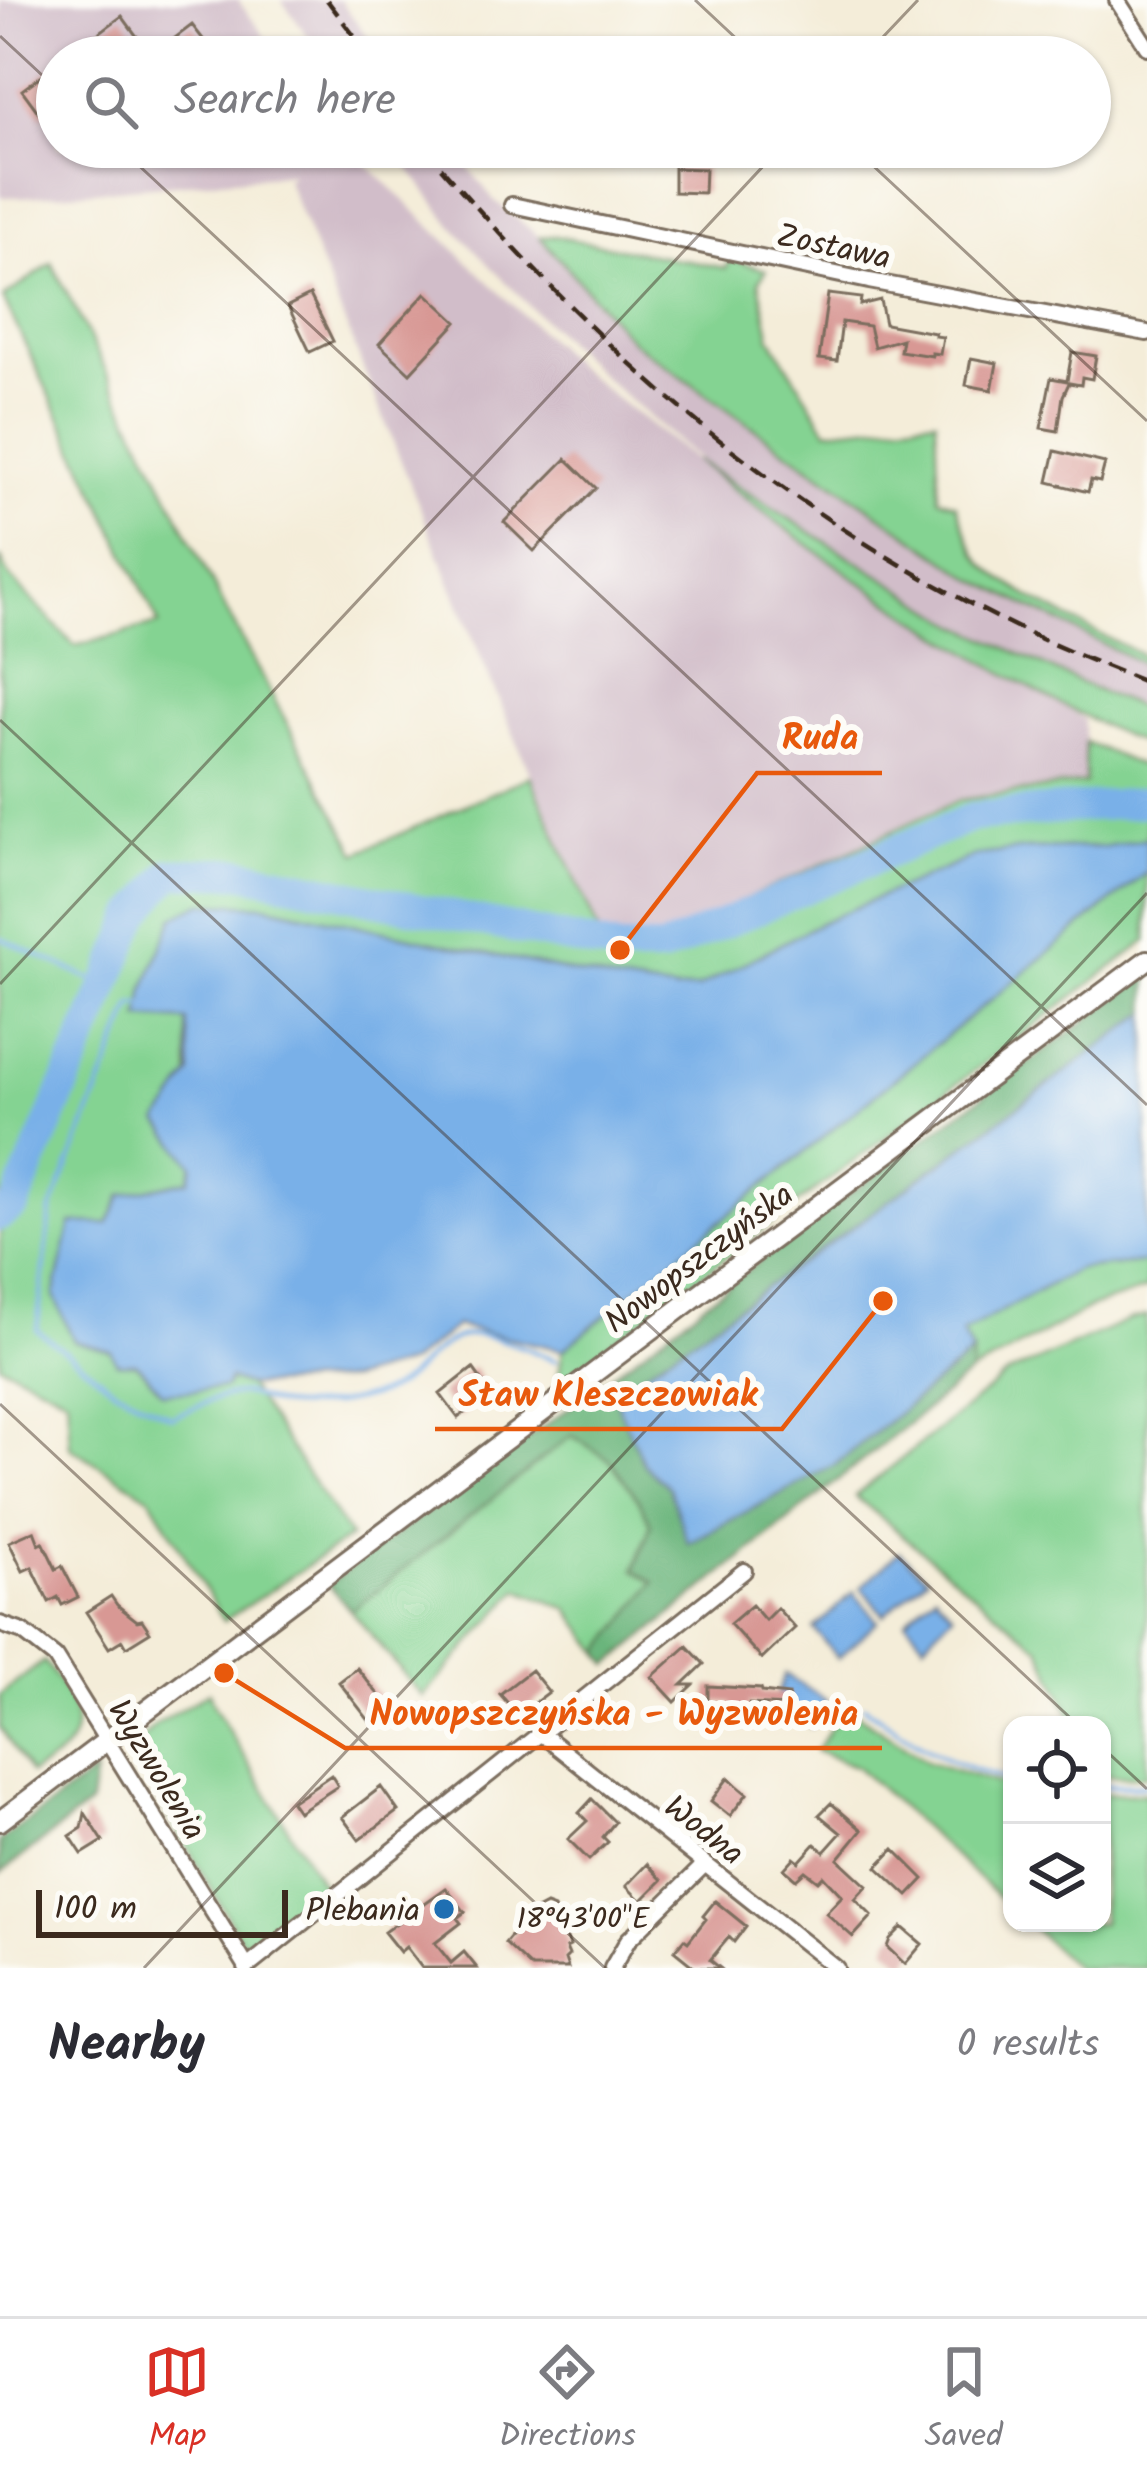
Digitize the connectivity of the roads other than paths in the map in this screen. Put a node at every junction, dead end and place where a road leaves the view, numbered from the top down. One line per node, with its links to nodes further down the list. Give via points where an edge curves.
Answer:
1 (1117, 0): 2 (street)
2 (1147, 47)
3 (512, 205): 4 (street, Zostawa)
4 (1147, 333)
5 (1147, 960): 9 (main road, Nowopszczyńska)
6 (744, 1571): 8 (street)
7 (0, 1624): 9 (street, Wyzwolenia, via 55,1657)
8 (540, 1732): 11 (street, Wodna); 12 (street)
9 (109, 1740): 10 (main road, Nowopszczyńska); 13 (street, Wyzwolenia)
10 (0, 1821)
11 (705, 1864): 14 (street, via 628,1940); 15 (street, Wodna)
12 (265, 1962): 13 (street)
13 (246, 1967)
14 (612, 1968)
15 (836, 1968)

